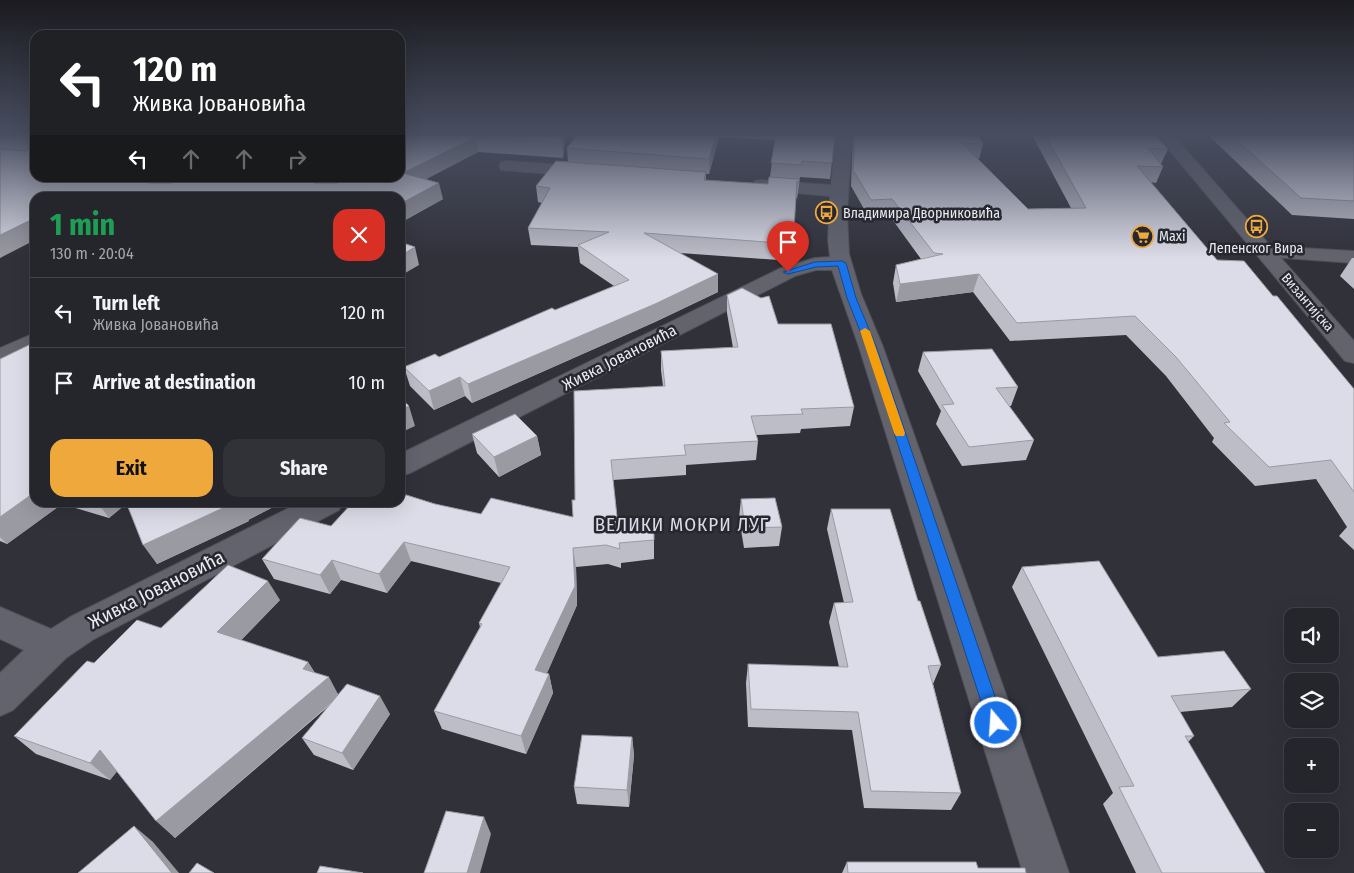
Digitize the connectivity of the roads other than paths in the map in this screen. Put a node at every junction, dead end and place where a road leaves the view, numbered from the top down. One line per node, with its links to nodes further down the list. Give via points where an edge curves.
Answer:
1 (841, 176): 5 (street)
2 (1199, 176): 7 (street, Византијска)
3 (148, 182): 6 (street)
4 (742, 183): 5 (street)
5 (840, 191): 9 (street, via 838,240)
6 (163, 192)
7 (1265, 252): 8 (street); 11 (street, Византијска)
8 (1354, 256)
9 (842, 263): 13 (street, Живка Јовановића, via 815,264 788,272); 18 (street, via 851,298 871,346)
10 (30, 342): 12 (street)
11 (1354, 356)
12 (0, 357)
13 (405, 464)
14 (318, 507): 16 (street, Живка Јовановића, via 119,607)
15 (0, 622): 16 (street)
16 (53, 647): 17 (street, Живка Јовановића)
17 (0, 698)
18 (1046, 873)

